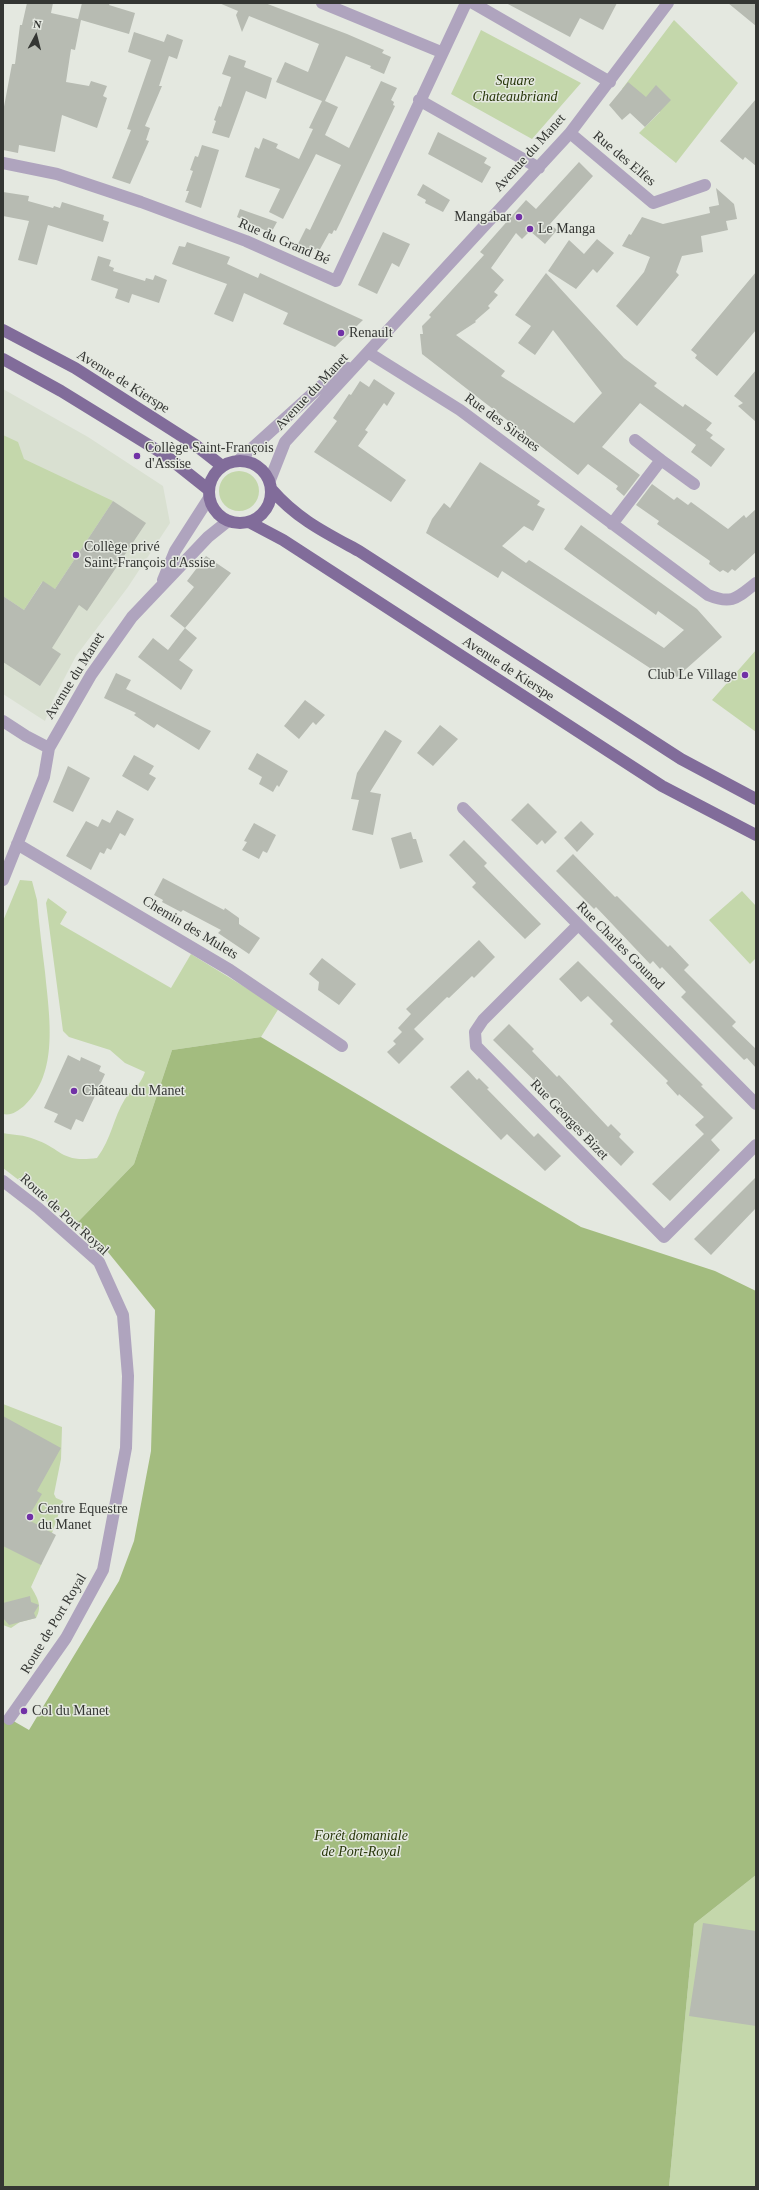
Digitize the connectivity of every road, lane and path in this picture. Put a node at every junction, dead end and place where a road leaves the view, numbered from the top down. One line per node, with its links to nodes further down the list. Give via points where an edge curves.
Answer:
1 (322, 3): 5 (street)
2 (466, 3): 5 (street, Rue du Grand Bé)
3 (473, 3): 6 (street)
4 (668, 3): 6 (street, Avenue du Manet)
5 (441, 52): 7 (street, Rue du Grand Bé)
6 (610, 82): 8 (street, Avenue du Manet)
7 (419, 100): 9 (street, Rue du Grand Bé, via 336,281 246,241 141,202 57,174); 10 (street)
8 (570, 133): 10 (street, Avenue du Manet); 11 (street, Rue des Elfes, via 653,203)
9 (3, 163)
10 (539, 168): 13 (street, Avenue du Manet)
11 (705, 185)
12 (3, 330): 18 (main road, Avenue de Kierspe, via 75,368 194,444)
13 (369, 353): 16 (street, via 321,386); 20 (street, Avenue du Manet, via 285,442); 24 (street, Rue des Sirènes, via 460,410)
14 (3, 358): 21 (main road, via 165,455)
15 (634, 440): 17 (street)
16 (239, 460): 18 (main road); 20 (main road, via 248,461)
17 (661, 460): 19 (street); 24 (street)
18 (222, 466): 21 (main road, via 215,472)
19 (694, 484)
20 (271, 485): 23 (main road, via 271,500 266,510); 29 (main road, Avenue de Kierspe, via 287,507 308,522 359,551 681,759)
21 (209, 494): 22 (main road, via 213,508); 26 (street, via 175,551)
22 (228, 521): 23 (main road); 26 (street, Avenue du Manet, via 208,537)
23 (249, 522): 31 (main road, Avenue de Kierspe, via 283,540 662,786)
24 (612, 524): 25 (street, Rue des Sirènes, via 708,596 722,601 735,600)
25 (756, 583)
26 (159, 588): 28 (street, Avenue du Manet, via 117,636)
27 (3, 721): 28 (street)
28 (49, 748): 32 (street, Avenue du Manet, via 44,777)
29 (756, 799)
30 (463, 808): 34 (street, Rue Charles Gounod)
31 (756, 835)
32 (17, 844): 33 (street, Avenue du Manet); 35 (street, Chemin des Mulets, via 230,970)
33 (3, 880)
34 (578, 925): 36 (street, Rue Charles Gounod); 37 (street, Rue Georges Bizet, via 483,1020 475,1032 476,1046 664,1237)
35 (342, 1046)
36 (756, 1104)
37 (756, 1145)
38 (3, 1180): 39 (street, Route de Port Royal, via 99,1262 123,1315 128,1376 126,1448 103,1570 66,1638)
39 (9, 1719)

